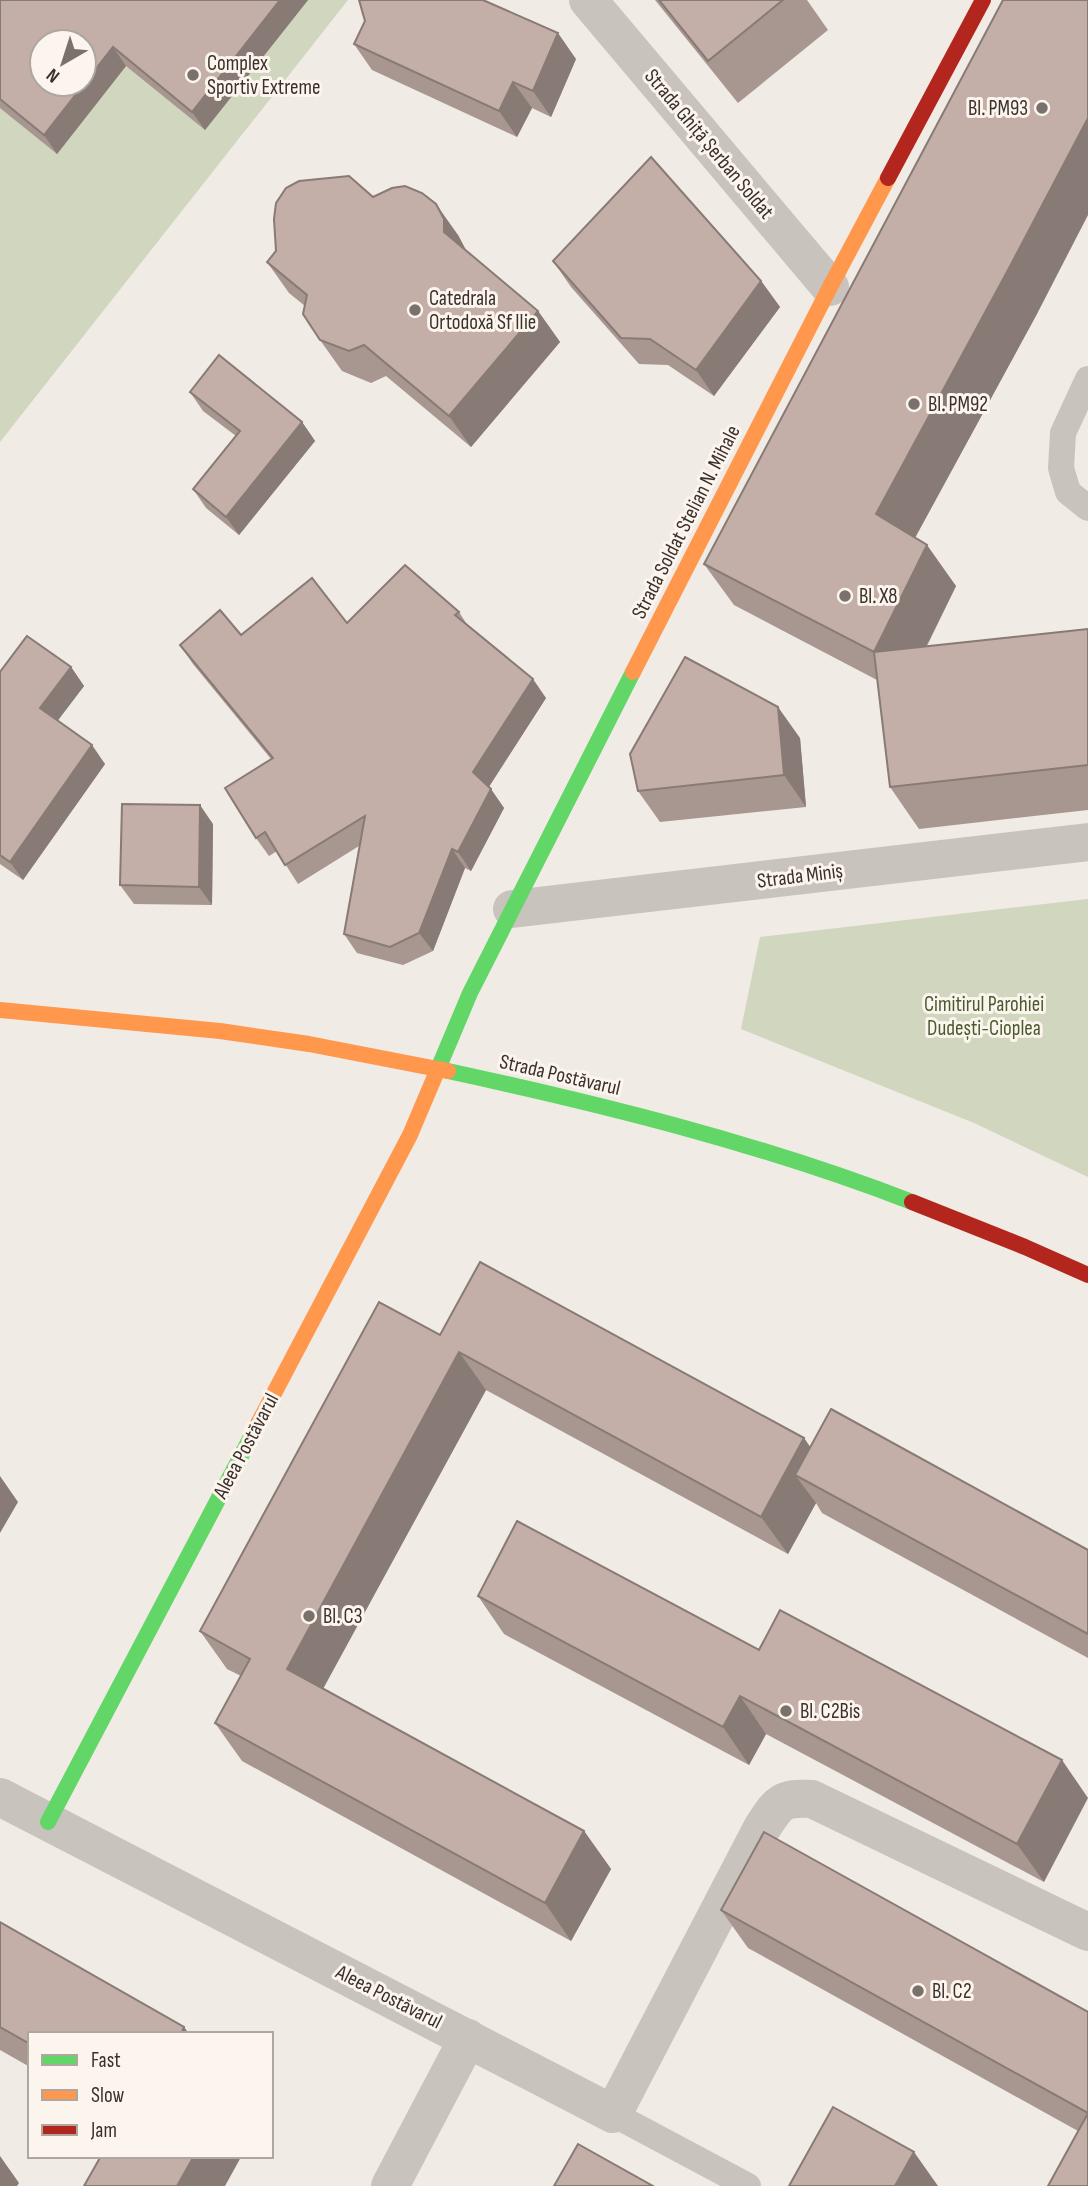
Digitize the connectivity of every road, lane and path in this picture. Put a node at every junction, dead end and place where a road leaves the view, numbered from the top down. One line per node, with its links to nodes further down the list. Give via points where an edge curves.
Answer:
1 (587, 0): 3 (street, Strada Ghiță Șerban Soldat)
2 (983, 0): 3 (street, Strada Soldat Stelian N. Mihale)
3 (830, 287): 7 (street, Strada Soldat Stelian N. Mihale)
4 (1088, 379): 5 (lane, via 1063,433 1061,468 1068,492)
5 (1088, 508)
6 (1088, 842): 7 (street, Strada Miniș)
7 (512, 909): 9 (street, Strada Soldat Stelian N. Mihale)
8 (0, 1010): 9 (street, Strada Postăvarul, via 219,1031)
9 (438, 1068): 10 (street, Strada Postăvarul, via 680,1126 836,1173); 12 (street, Aleea Postăvarul, via 410,1135)
10 (1088, 1275)
11 (0, 1797): 12 (street, Aleea Postăvarul)
12 (48, 1822): 14 (street, Aleea Postăvarul)
13 (1088, 1932): 15 (street, via 811,1799 793,1798 777,1805 762,1828)
14 (468, 2038): 15 (street, Aleea Postăvarul); 16 (street, Aleea Postăvarul)
15 (613, 2114): 17 (lane)
16 (390, 2186)
17 (748, 2186)

